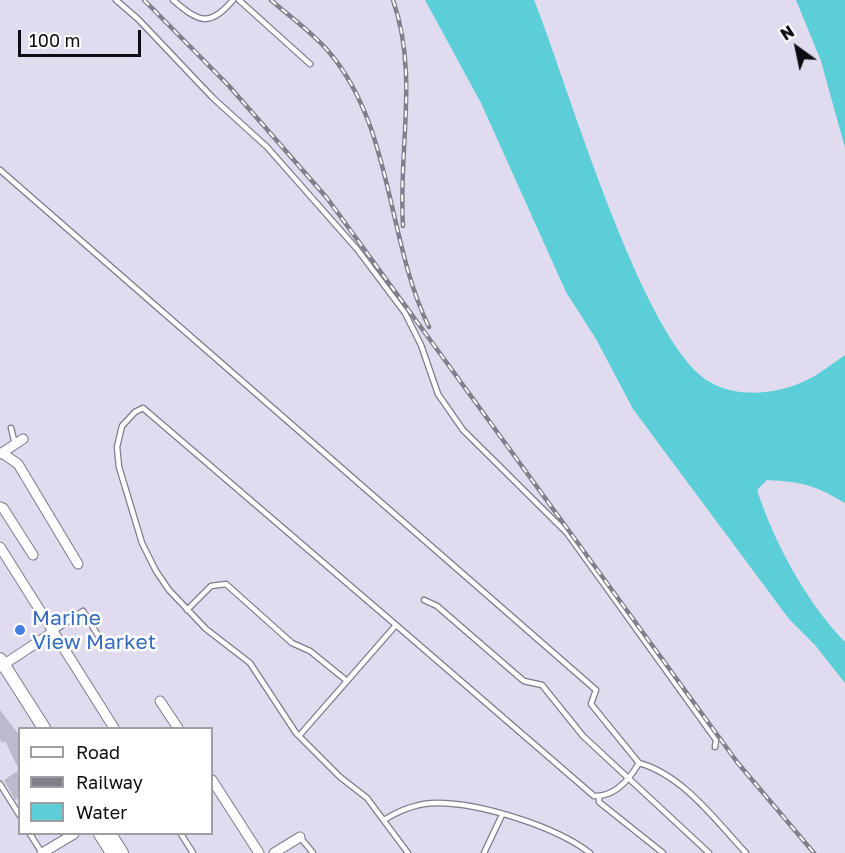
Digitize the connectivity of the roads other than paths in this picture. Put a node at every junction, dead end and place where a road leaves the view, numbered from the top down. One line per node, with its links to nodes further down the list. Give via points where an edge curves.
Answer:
1 (116, 0): 27 (lane, via 267,147 357,249 405,313 448,410 463,430 567,533 716,740)
2 (173, 0): 3 (lane, via 191,15 206,20 220,16)
3 (233, 0)
4 (239, 0): 5 (lane)
5 (310, 63)
6 (0, 170): 28 (lane, via 596,690 591,704)
7 (11, 428): 8 (lane)
8 (19, 441): 9 (street)
9 (1, 453): 13 (street, via 18,464)
10 (0, 507): 12 (street)
11 (0, 547): 17 (street)
12 (33, 555)
13 (78, 564)
14 (424, 600): 29 (lane, via 437,606 524,681 542,685 583,736)
15 (188, 610): 16 (lane, via 169,590 142,543 119,467 118,434 127,420 144,408); 20 (lane, via 211,586 226,584 292,643 310,651); 26 (lane, via 218,641 250,663)
16 (396, 625): 20 (lane); 32 (lane, via 588,792)
17 (52, 632): 18 (lane, via 83,611); 19 (street); 24 (street)
18 (102, 642)
19 (1, 666): 22 (main road); 23 (main road)
20 (347, 681): 26 (lane)
21 (160, 701): 25 (street)
22 (34, 727)
23 (43, 727)
24 (113, 727)
25 (177, 727)
26 (298, 736): 35 (lane, via 367,798)
27 (715, 747)
28 (639, 763): 29 (lane); 54 (lane, via 663,772)
29 (630, 778): 32 (lane, via 621,787); 53 (lane)
30 (213, 782): 46 (street)
31 (0, 784): 33 (lane)
32 (599, 796): 52 (lane, via 599,802)
33 (18, 813)
34 (502, 815): 35 (lane, via 461,804 434,803 410,807); 50 (lane); 51 (lane, via 543,828)
35 (384, 820): 49 (lane)
36 (31, 835): 42 (lane)
37 (72, 835): 42 (street)
38 (101, 835): 43 (main road)
39 (111, 835): 44 (main road)
40 (182, 835): 45 (lane)
41 (300, 837): 47 (street); 48 (lane)
42 (42, 853)
43 (112, 853)
44 (122, 853)
45 (193, 853)
46 (259, 853)
47 (274, 853)
48 (313, 853)
49 (408, 853)
50 (484, 853)
51 (590, 853)
52 (663, 853)
53 (709, 853)
54 (746, 853)

